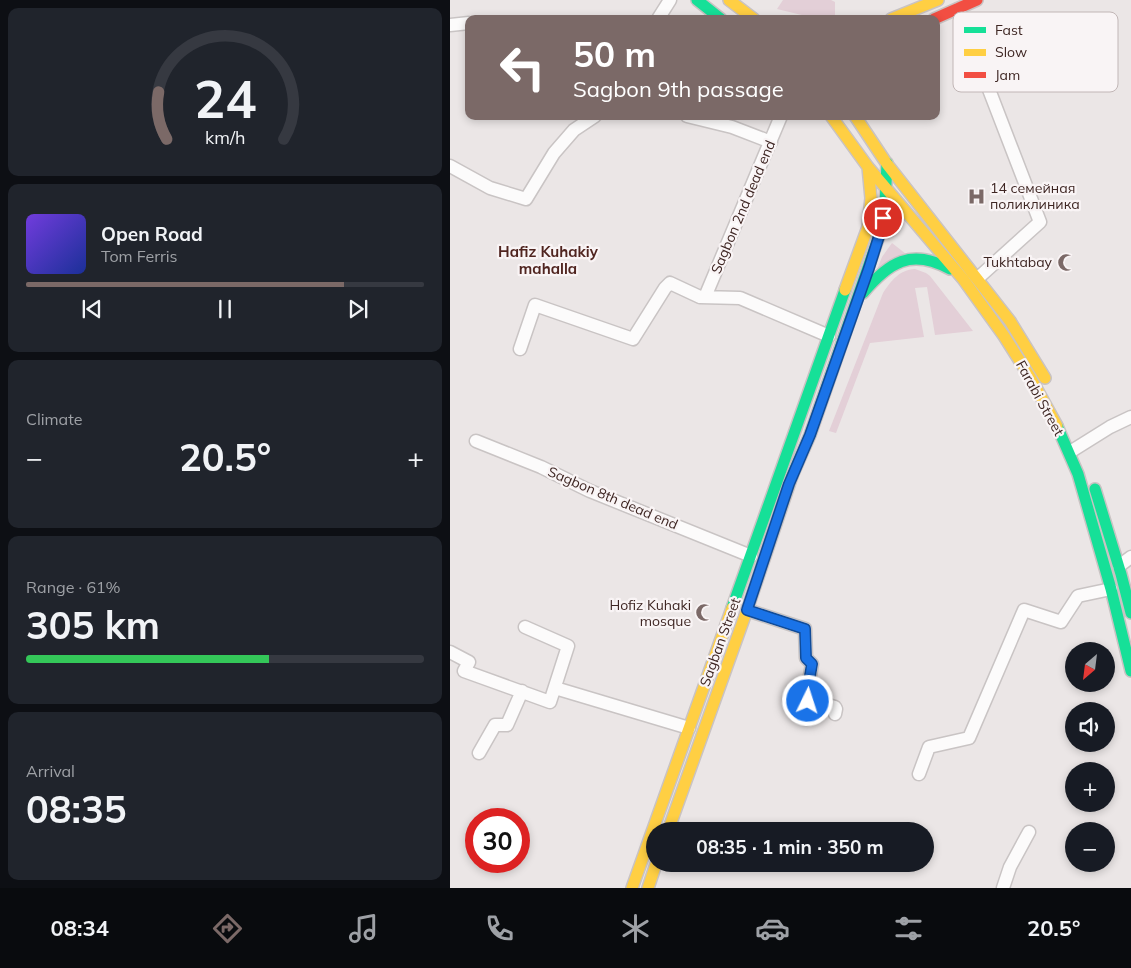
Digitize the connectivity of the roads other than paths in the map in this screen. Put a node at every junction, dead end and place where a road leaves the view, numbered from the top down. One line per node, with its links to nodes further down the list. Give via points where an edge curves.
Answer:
1 (670, 0): 8 (street)
2 (697, 0): 9 (main road)
3 (728, 0): 10 (main road)
4 (938, 0): 11 (main road)
5 (977, 0): 6 (main road)
6 (958, 9): 7 (street); 12 (main road)
7 (959, 12)
8 (661, 15)
9 (716, 15)
10 (749, 15)
11 (901, 15)
12 (940, 16)
13 (465, 23): 14 (street)
14 (450, 25)
15 (991, 92): 26 (street, via 1040,222)
16 (589, 120): 23 (street, via 574,130 554,153 526,200 490,188)
17 (703, 120): 21 (street)
18 (780, 120): 21 (street, Sagbon 2nd dead end)
19 (834, 120): 24 (main road, Farabi Street)
20 (858, 120): 22 (main road, Farabi Street)
21 (771, 142): 28 (street, Sagbon 2nd dead end)
22 (887, 164): 24 (main road); 25 (main road, Sagban Street); 26 (main road, Farabi Street)
23 (450, 166)
24 (868, 167): 25 (main road, Farabi Street); 30 (main road, Sagban Street, via 871,198 868,228)
25 (886, 188): 27 (main road, Farabi Street); 29 (main road, Sagban Street, via 880,233)
26 (978, 278): 32 (main road, Farabi Street)
27 (963, 279): 29 (main road, via 936,261 910,258 884,271); 36 (main road, Farabi Street)
28 (705, 297): 30 (street, via 740,298); 31 (street, via 668,284 633,339 535,305)
29 (857, 302): 42 (main road, Sagban Street, via 810,435 789,484)
30 (829, 336): 38 (main road, Sagban Street)
31 (520, 348)
32 (1050, 386)
33 (1131, 418): 36 (street, via 1105,430)
34 (1074, 432): 36 (main road, Farabi Street)
35 (476, 442): 38 (street, Sagbon 8th dead end)
36 (1078, 451): 41 (main road, Farabi Street, via 1078,474)
37 (1093, 480): 40 (main road)
38 (750, 556): 50 (main road, Sagban Street)
39 (1131, 557): 40 (street)
40 (1124, 572): 41 (street); 43 (main road)
41 (1109, 583): 46 (main road, Farabi Street); 52 (street, via 1078,596 1061,622 1024,610 969,738 929,747)
42 (747, 610): 49 (street, via 805,629 806,658 812,664 806,699 835,707); 53 (main road, Sagban Street)
43 (1131, 613)
44 (525, 626): 47 (street, via 568,646)
45 (450, 652): 48 (street, via 469,662 464,671)
46 (1131, 671)
47 (555, 688): 48 (street, via 550,702); 50 (street)
48 (522, 691): 51 (street, via 507,725 495,725)
49 (835, 714)
50 (689, 728): 56 (main road, Sagban Street)
51 (479, 753)
52 (919, 774)
53 (671, 822)
54 (1028, 832): 58 (street)
55 (653, 872): 57 (main road)
56 (632, 888)
57 (648, 888)
58 (1003, 888)

